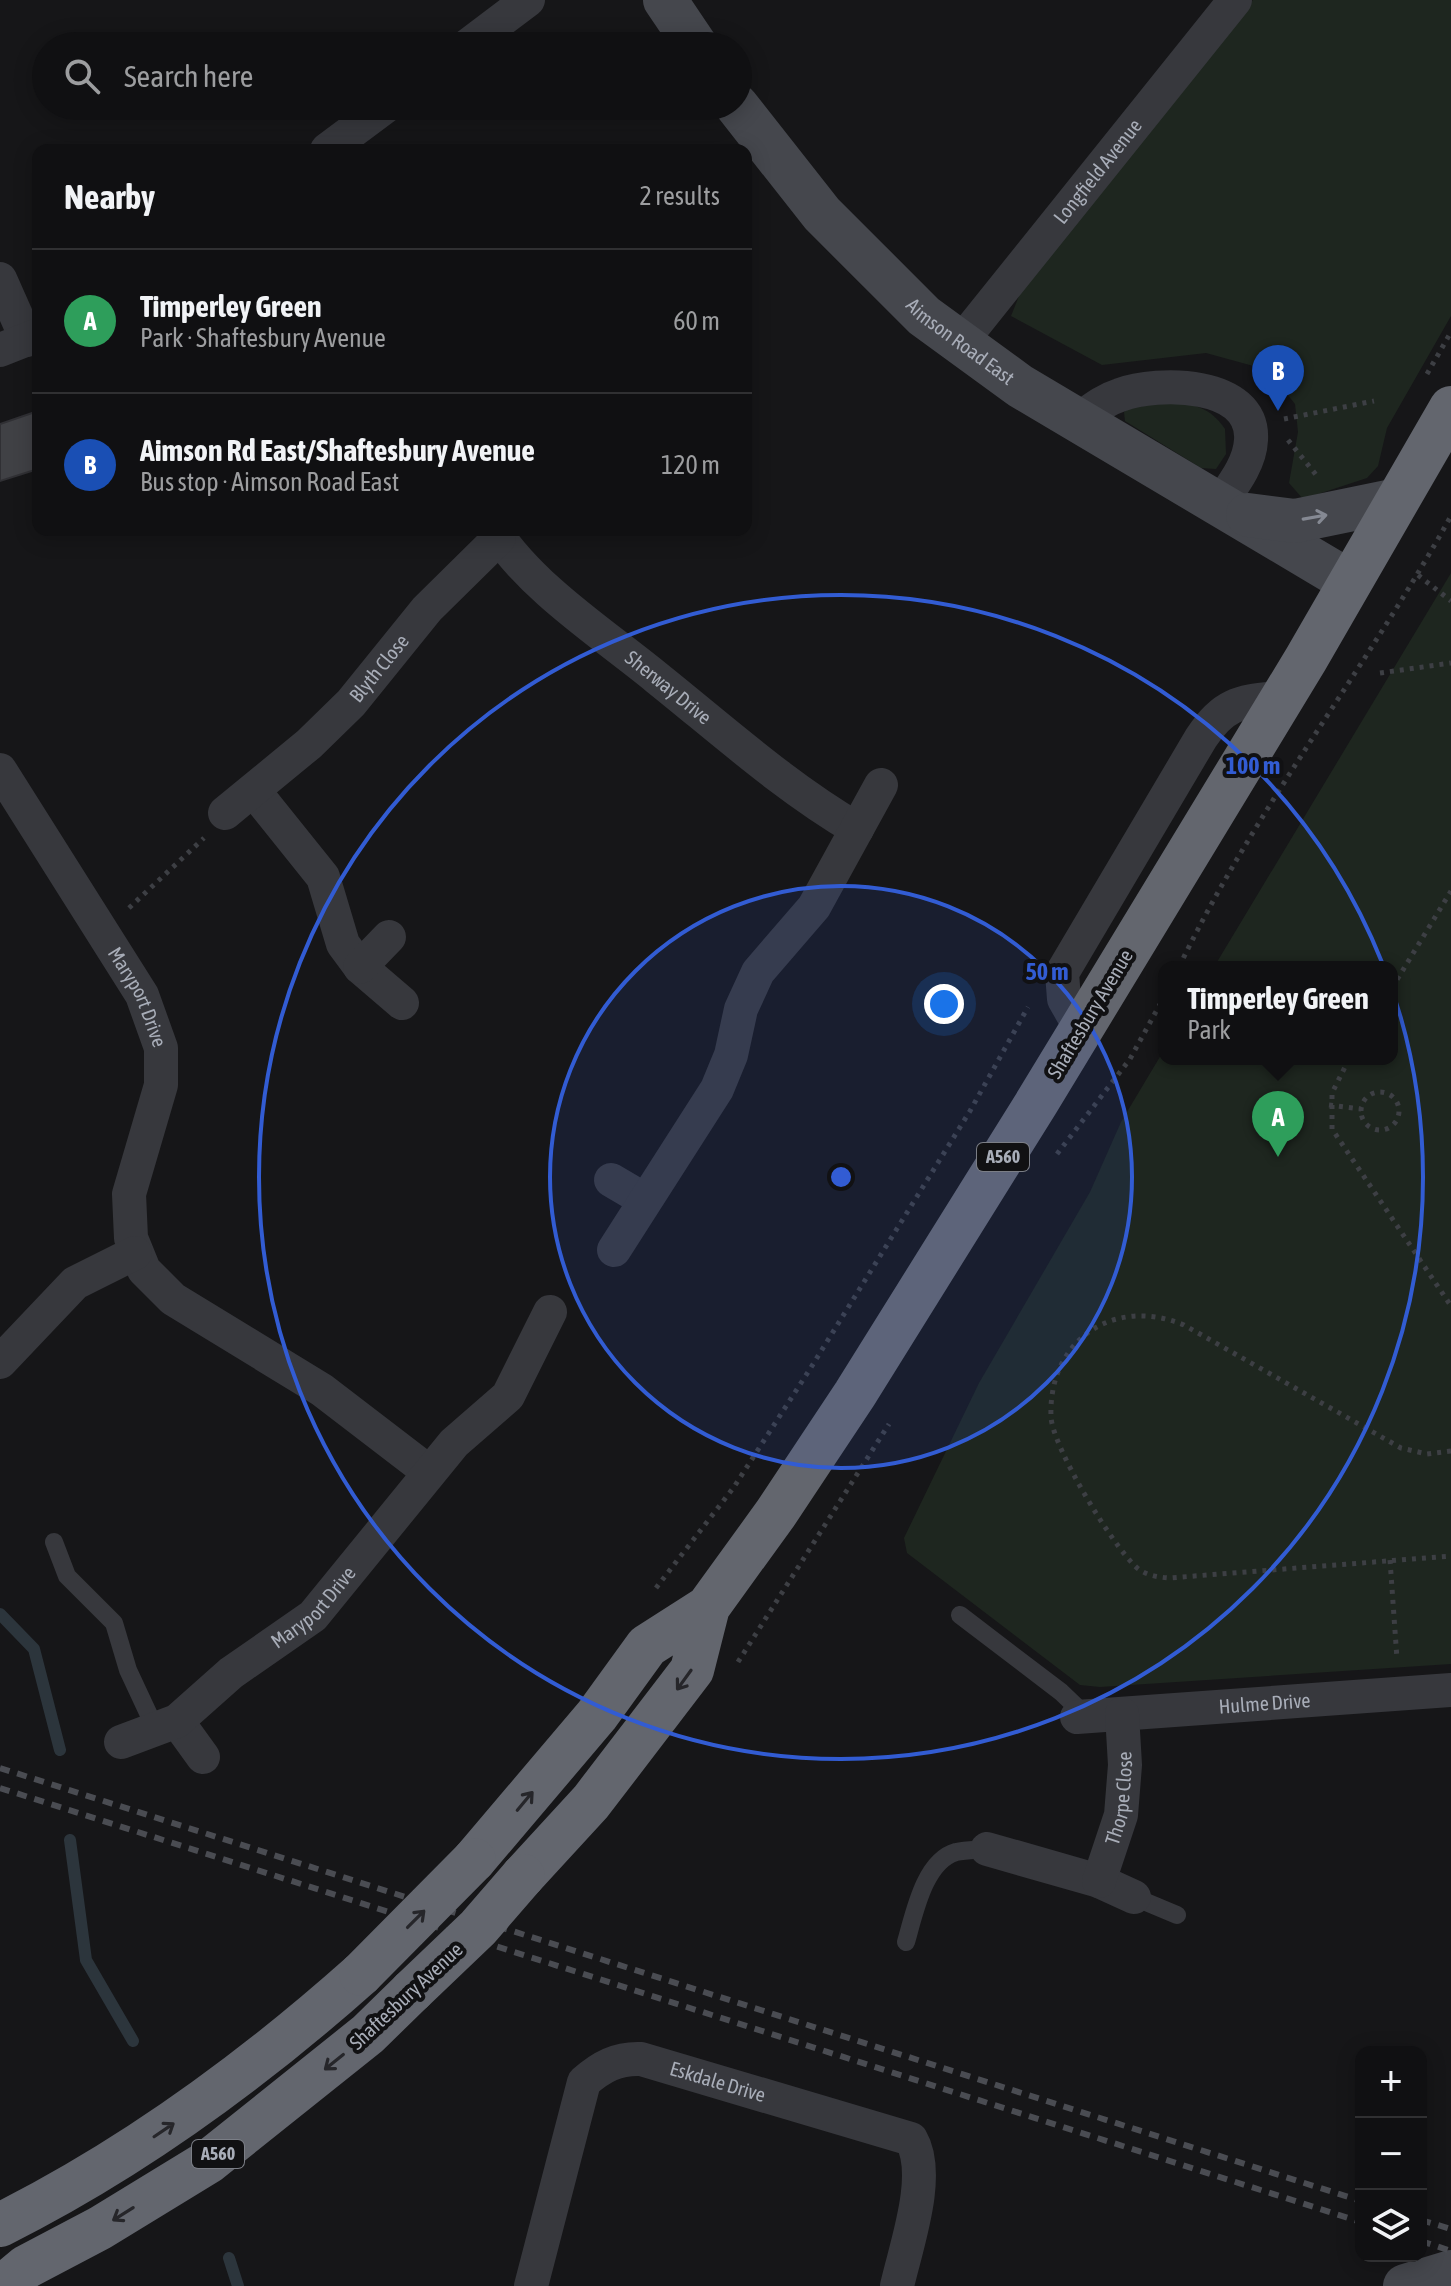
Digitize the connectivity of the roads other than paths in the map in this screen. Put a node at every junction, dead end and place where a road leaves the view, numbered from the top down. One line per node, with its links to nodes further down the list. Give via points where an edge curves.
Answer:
1 (528, 0): 4 (street)
2 (665, 0): 5 (street)
3 (1235, 0): 11 (street, Longfield Avenue)
4 (486, 32)
5 (687, 32)
6 (367, 120): 8 (street)
7 (748, 120): 11 (street, Aimson Road East, via 850,245)
8 (335, 144)
9 (0, 279): 10 (street)
10 (22, 342)
11 (960, 343): 13 (street, Aimson Road East)
12 (1451, 408): 14 (highway, Shaftesbury Avenue / A560)
13 (1078, 420): 15 (street, Aimson Road East); 15 (street, via 1099,404 1151,388 1189,387 1231,401 1250,425 1252,439)
14 (1397, 500): 15 (street, Aimson Road East, one-way to 14, via 1295,521); 18 (highway, Shaftesbury Avenue / A560)
15 (1228, 510): 18 (street, Aimson Road East)
16 (494, 536): 22 (street, Blyth Close, via 351,703)
17 (498, 536): 24 (street, Sherway Drive, via 610,641 788,784)
18 (1350, 582): 19 (highway, Shaftesbury Avenue / A560)
19 (1283, 697): 28 (highway, Shaftesbury Avenue / A560); 28 (street, via 1238,703 1211,722 1062,973 1068,1012)
20 (0, 770): 32 (street, Maryport Drive, via 142,995 161,1048 161,1085 129,1194)
21 (881, 785): 24 (street)
22 (254, 791): 23 (street, Blyth Close); 26 (street, via 315,862 343,944)
23 (225, 813)
24 (857, 829): 30 (street, via 814,907 758,972 717,1089)
25 (389, 937): 26 (street)
26 (360, 967): 27 (street)
27 (402, 1003)
28 (1081, 1029): 37 (highway, Shaftesbury Avenue / A560, via 855,1394)
29 (611, 1180): 30 (street)
30 (645, 1200): 31 (street)
31 (614, 1250)
32 (135, 1253): 34 (street, via 75,1283); 35 (street, Maryport Drive, via 173,1299 322,1390)
33 (550, 1312): 35 (street, Maryport Drive, via 508,1396)
34 (0, 1362)
35 (429, 1472): 42 (street, Maryport Drive, via 313,1616)
36 (54, 1542): 42 (lane, via 67,1576 114,1623 128,1670)
37 (708, 1607): 50 (highway, Shaftesbury Avenue / A560, one-way to 37, bridge, via 133,2150 214,2095 361,1974 474,1860 597,1715 647,1646); 52 (highway, Shaftesbury Avenue / A560, one-way to 52, bridge, via 692,1670 591,1802 478,1928 368,2034 208,2162 26,2267)
38 (960, 1615): 41 (lane, via 1061,1692)
39 (1451, 1690): 40 (street, Hulme Drive)
40 (1122, 1714): 41 (street, Hulme Drive); 46 (street, Thorpe Close, via 1121,1815)
41 (1082, 1717)
42 (166, 1725): 43 (street, Maryport Drive); 44 (street)
43 (121, 1742)
44 (203, 1757)
45 (987, 1849): 46 (street); 49 (lane, via 953,1853 936,1866 918,1899)
46 (1099, 1881): 47 (street)
47 (1134, 1897): 48 (lane)
48 (1177, 1915)
49 (906, 1942)
50 (0, 2225)
51 (1451, 2272): 55 (street)
52 (3, 2286)
53 (531, 2286): 54 (street, Eskdale Drive, via 584,2082 626,2058 911,2139 920,2176)
54 (897, 2286)
55 (1405, 2286)

